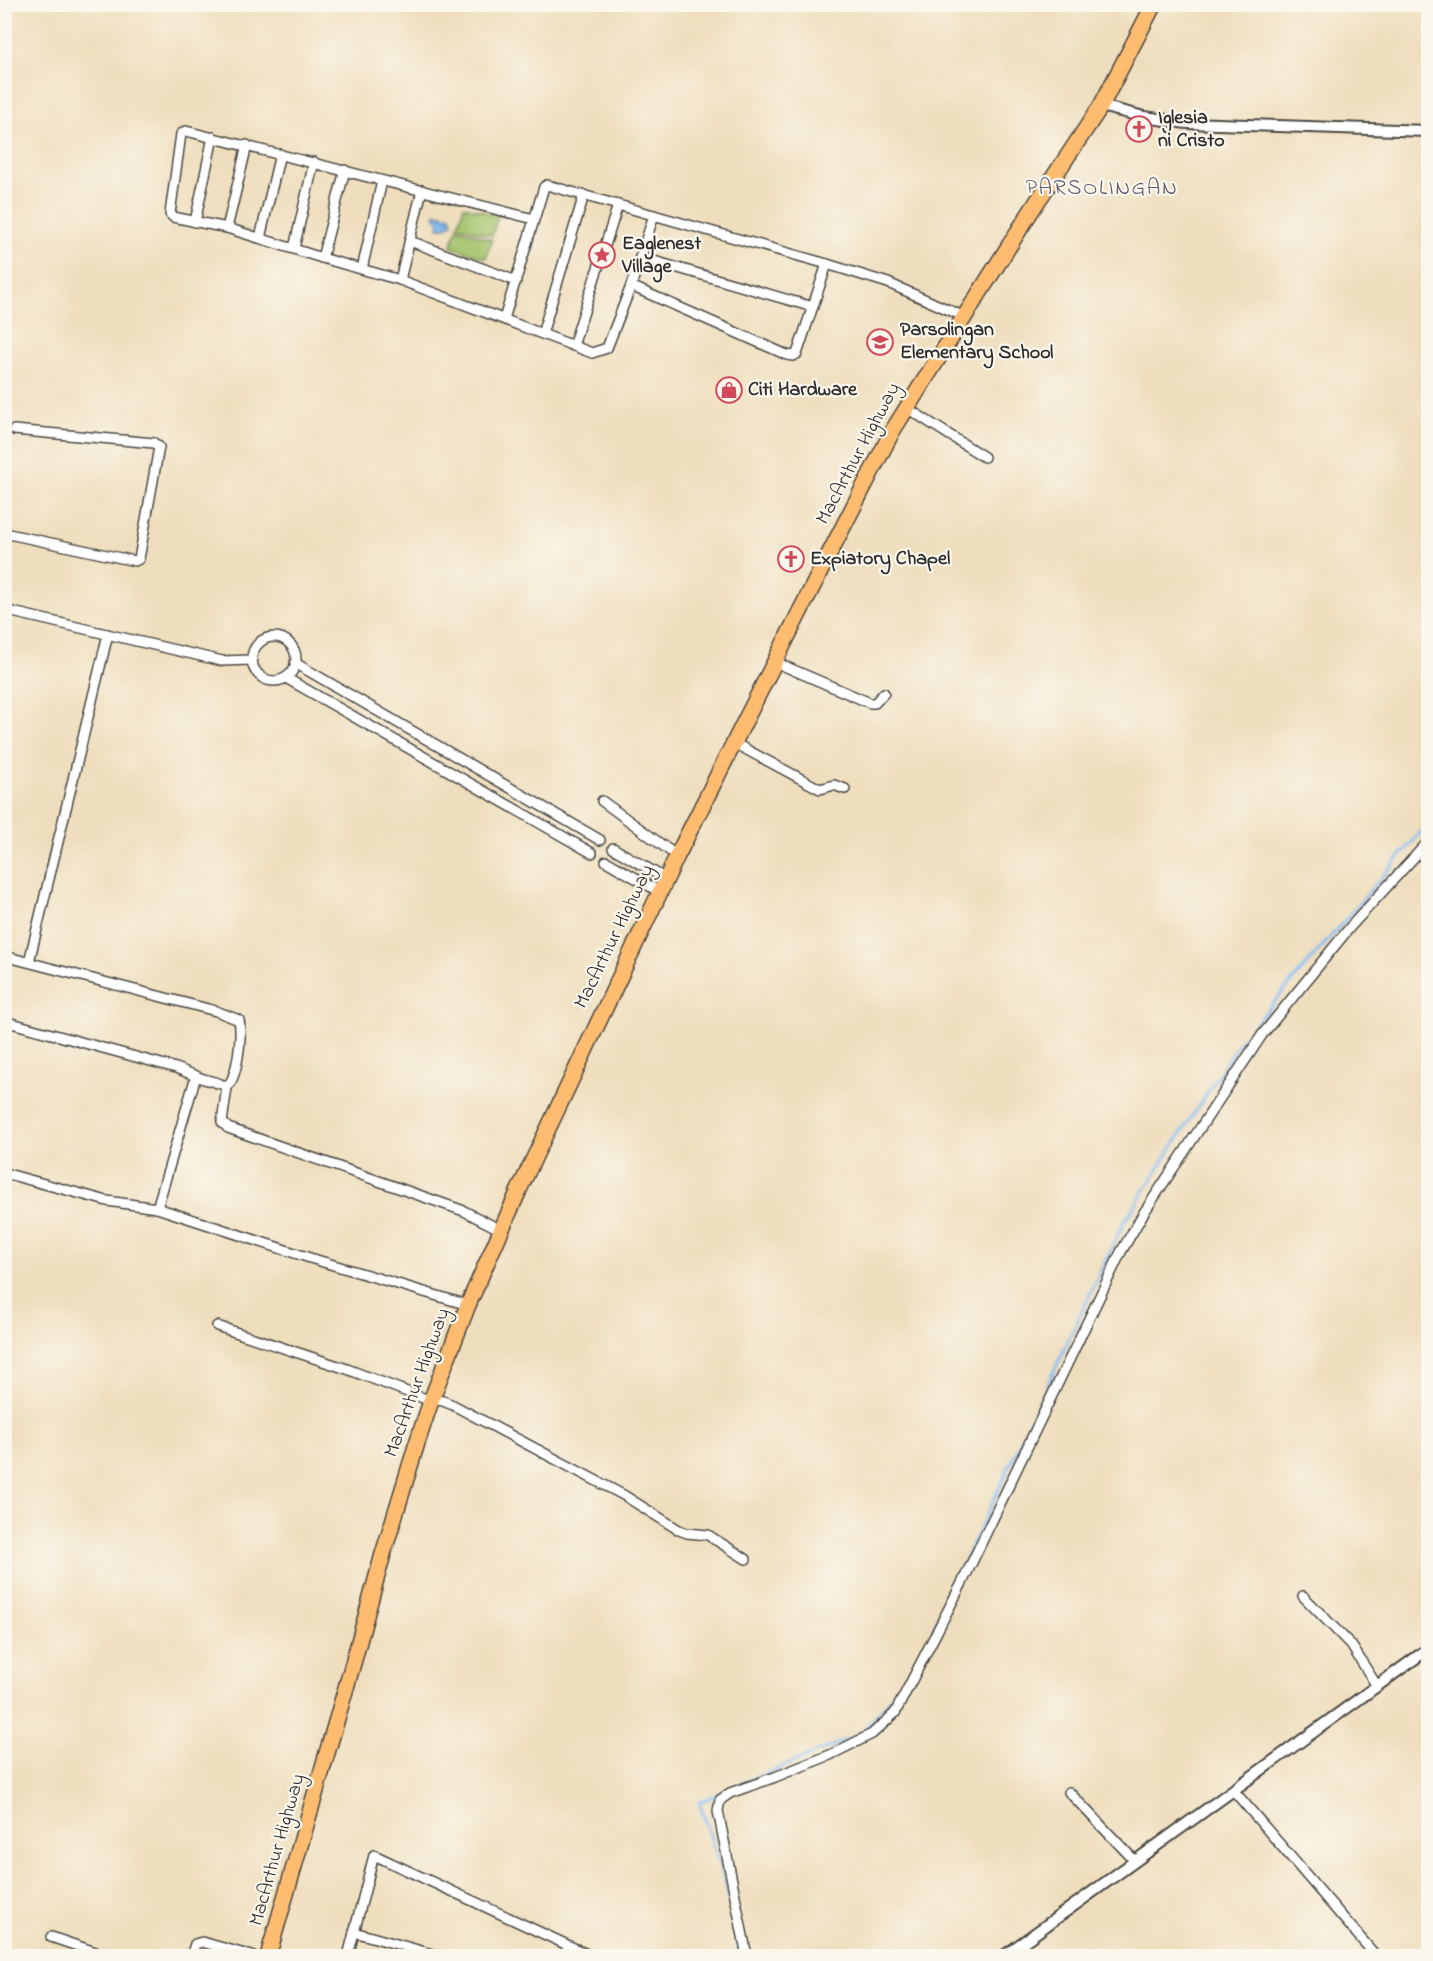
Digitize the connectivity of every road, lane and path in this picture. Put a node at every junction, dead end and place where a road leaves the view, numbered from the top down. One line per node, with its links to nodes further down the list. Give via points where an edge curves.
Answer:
1 (1154, 4): 2 (highway, MacArthur Highway)
2 (1101, 106): 3 (street, via 1179,122); 28 (highway, MacArthur Highway)
3 (1428, 131)
4 (213, 137): 5 (street); 15 (street); 15 (street, via 186,131 181,134 170,214)
5 (247, 146): 6 (street); 16 (street)
6 (280, 154): 7 (street); 17 (street)
7 (314, 162): 8 (street); 19 (street)
8 (345, 170): 9 (street); 21 (street)
9 (382, 181): 10 (street); 23 (street)
10 (422, 190): 14 (street); 18 (street)
11 (584, 195): 12 (street); 14 (street, via 547,185); 30 (street)
12 (618, 205): 13 (street); 31 (street)
13 (654, 215): 20 (street); 22 (street)
14 (534, 219): 25 (street)
15 (195, 222): 16 (street)
16 (227, 228): 17 (street)
17 (260, 238): 19 (street)
18 (410, 241): 24 (street); 25 (street)
19 (294, 248): 21 (street)
20 (640, 257): 26 (street); 27 (street)
21 (322, 258): 23 (street)
22 (827, 264): 27 (street); 28 (street, via 888,283)
23 (362, 268): 24 (street)
24 (400, 280): 29 (street)
25 (516, 281): 29 (street)
26 (631, 286): 27 (street, via 793,356); 31 (street, via 607,348 592,353)
27 (813, 307)
28 (965, 317): 32 (highway, MacArthur Highway)
29 (504, 319): 30 (street)
30 (542, 334): 31 (street)
31 (573, 346)
32 (907, 408): 34 (street); 40 (highway, MacArthur Highway)
33 (14, 430): 35 (street, via 154,443 159,447 139,559)
34 (984, 457)
35 (4, 533)
36 (4, 610): 37 (street)
37 (108, 634): 38 (street, via 222,661); 60 (street)
38 (251, 660): 39 (street, via 259,642 270,636 292,645); 41 (street, via 263,679)
39 (295, 663): 41 (street); 43 (street)
40 (775, 663): 42 (street, via 870,703); 45 (highway, MacArthur Highway)
41 (286, 678): 44 (street)
42 (884, 693)
43 (378, 711): 44 (street); 46 (street)
44 (369, 726): 47 (street)
45 (734, 743): 48 (street, via 820,789 834,785); 56 (highway, MacArthur Highway)
46 (449, 753): 47 (street); 49 (street)
47 (442, 767): 51 (street)
48 (845, 789)
49 (519, 793): 51 (street); 52 (street)
50 (602, 801): 56 (street)
51 (514, 808): 55 (street)
52 (600, 840)
53 (1428, 842): 86 (street, via 1276,1016 1143,1214 895,1713 872,1734 856,1742 720,1800 718,1811)
54 (613, 848): 58 (street)
55 (592, 853)
56 (677, 856): 58 (highway, MacArthur Highway)
57 (606, 861): 58 (street)
58 (663, 886): 66 (highway, MacArthur Highway)
59 (4, 956): 60 (street)
60 (29, 962): 63 (street, via 239,1020 238,1052 232,1082)
61 (4, 1021): 62 (street)
62 (196, 1076): 63 (street); 65 (street)
63 (227, 1087): 66 (street, via 222,1122 228,1128 464,1211)
64 (4, 1173): 65 (street, via 106,1202)
65 (158, 1208): 67 (street)
66 (501, 1230): 67 (highway, MacArthur Highway)
67 (468, 1305): 69 (highway, MacArthur Highway)
68 (217, 1326): 69 (street)
69 (432, 1398): 70 (street, via 453,1405 625,1496 679,1530 708,1535); 82 (highway, MacArthur Highway, via 397,1505)
70 (746, 1559)
71 (1302, 1596): 73 (street, via 1351,1646)
72 (1428, 1649): 73 (street)
73 (1377, 1686): 74 (street)
74 (1234, 1791): 76 (street); 88 (street)
75 (1069, 1792): 76 (street)
76 (1135, 1861): 87 (street)
77 (354, 1932): 83 (street); 84 (street); 85 (street, via 374,1855)
78 (51, 1937): 79 (street)
79 (107, 1956)
80 (191, 1956): 81 (street, via 195,1944 202,1942)
81 (252, 1956)
82 (271, 1956)
83 (348, 1956)
84 (439, 1956)
85 (591, 1956)
86 (747, 1956)
87 (1005, 1956)
88 (1376, 1956)

